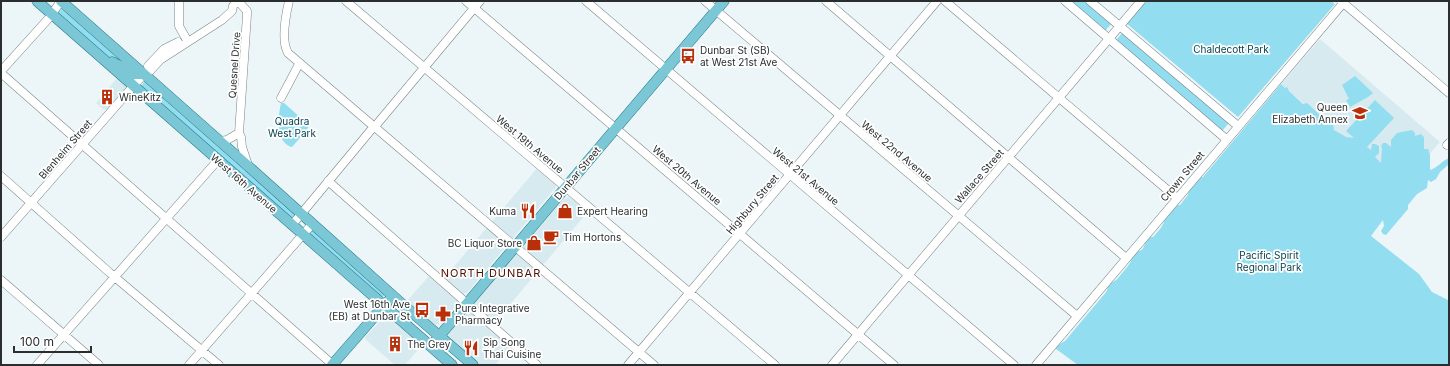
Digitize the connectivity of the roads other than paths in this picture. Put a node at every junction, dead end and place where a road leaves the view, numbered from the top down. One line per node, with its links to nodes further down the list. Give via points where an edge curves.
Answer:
1 (37, 1): 21 (main road, West 16th Avenue)
2 (61, 1): 21 (street); 31 (main road, West 16th Avenue)
3 (179, 1): 24 (street, via 179,26)
4 (289, 1): 27 (street, via 284,44 288,53)
5 (346, 1): 28 (street, West 19th Avenue)
6 (466, 1): 19 (street, West 20th Avenue)
7 (480, 1): 19 (street)
8 (586, 1): 29 (street, West 21st Avenue)
9 (705, 1): 20 (street, West 22nd Avenue)
10 (724, 1): 20 (main road, Dunbar Street)
11 (826, 1): 25 (street)
12 (937, 1): 25 (street, Highbury Street)
13 (945, 1): 35 (street)
14 (1065, 1): 23 (street)
15 (1090, 1): 22 (street)
16 (1141, 1): 22 (street, Wallace Street)
17 (1343, 2): 33 (street); 37 (street, Crown Street)
18 (236, 3): 24 (street, Blenheim Street); 40 (street, Quesnel Drive, via 247,11)
19 (474, 8): 28 (street); 39 (street, West 20th Avenue)
20 (716, 10): 29 (main road, Dunbar Street); 36 (street, West 22nd Avenue)
21 (52, 14): 26 (main road, West 16th Avenue); 30 (street)
22 (1120, 26): 23 (street, Wallace Street); 37 (street)
23 (1109, 38): 35 (street, Wallace Street); 41 (street)
24 (186, 40): 31 (street, Blenheim Street, via 164,49 146,68)
25 (890, 56): 36 (street, Highbury Street); 44 (street)
26 (101, 58): 31 (main road, via 134,74); 32 (main road, West 16th Avenue)
27 (299, 64): 34 (street); 38 (street)
28 (424, 68): 38 (street); 50 (street, West 19th Avenue)
29 (665, 69): 39 (main road, Dunbar Street); 47 (street, West 21st Avenue)
30 (2, 72): 43 (street)
31 (144, 74): 32 (street, Blenheim Street); 42 (main road, West 16th Avenue)
32 (133, 86): 43 (street, Blenheim Street); 45 (main road, West 16th Avenue)
33 (1449, 93)
34 (281, 98)
35 (1059, 98): 44 (street, Wallace Street); 51 (street)
36 (840, 116): 47 (street, Highbury Street); 54 (street, West 22nd Avenue)
37 (1238, 126): 41 (street, Crown Street)
38 (374, 127): 49 (street); 61 (street)
39 (615, 128): 50 (main road, Dunbar Street); 59 (street, West 20th Avenue)
40 (239, 133): 42 (street, via 227,140); 46 (street, Quesnel Drive)
41 (1226, 139): 51 (street, Crown Street)
42 (220, 140): 46 (main road, West 16th Avenue)
43 (83, 145): 52 (street, Blenheim Street); 55 (street)
44 (1009, 157): 54 (street, Wallace Street); 62 (street)
45 (218, 160): 55 (street); 57 (main road, West 16th Avenue)
46 (248, 166): 53 (main road, West 16th Avenue)
47 (790, 175): 59 (street, Highbury Street); 63 (street, West 21st Avenue)
48 (1, 176): 52 (street)
49 (328, 181): 53 (street); 69 (street)
50 (565, 187): 61 (main road, Dunbar Street); 66 (street, West 19th Avenue)
51 (1177, 198): 62 (street, Crown Street)
52 (31, 203): 60 (street, Blenheim Street); 64 (street)
53 (302, 213): 56 (main road, West 16th Avenue); 57 (street)
54 (958, 216): 63 (street, Wallace Street); 71 (street, West 22nd Avenue)
55 (166, 218): 64 (street); 67 (street)
56 (313, 223): 58 (street); 68 (main road, West 16th Avenue)
57 (292, 225): 58 (main road, West 16th Avenue)
58 (302, 234): 67 (street); 70 (main road, West 16th Avenue)
59 (740, 234): 66 (street, Highbury Street); 72 (street, West 20th Avenue)
60 (1, 237)
61 (516, 247): 69 (main road, Dunbar Street); 77 (street)
62 (1126, 258): 71 (street, Crown Street)
63 (908, 275): 72 (street, Wallace Street); 91 (street, West 21st Avenue)
64 (115, 277): 73 (street); 76 (street)
65 (1, 280): 73 (street)
66 (690, 292): 77 (street, Highbury Street); 88 (street, West 19th Avenue)
67 (251, 293): 76 (street); 82 (street)
68 (393, 296): 70 (main road); 74 (main road, West 16th Avenue)
69 (467, 303): 74 (main road, Dunbar Street); 85 (street)
70 (384, 306): 75 (main road, West 16th Avenue); 82 (main road)
71 (1077, 316): 92 (street, Crown Street)
72 (858, 334): 89 (street, Wallace Street); 90 (street, West 20th Avenue)
73 (64, 335): 78 (street); 79 (street)
74 (439, 336): 75 (main road, Dunbar Street); 84 (main road, West 16th Avenue)
75 (431, 346): 83 (main road, West 16th Avenue)
76 (202, 350): 80 (street); 81 (street)
77 (639, 352): 86 (street, Highbury Street); 87 (street)
78 (37, 365)
79 (99, 365)
80 (189, 365)
81 (219, 365)
82 (332, 365)
83 (452, 365)
84 (473, 365)
85 (538, 365)
86 (628, 365)
87 (654, 365)
88 (775, 365)
89 (832, 365)
90 (894, 365)
91 (1014, 365)
92 (1036, 365)

